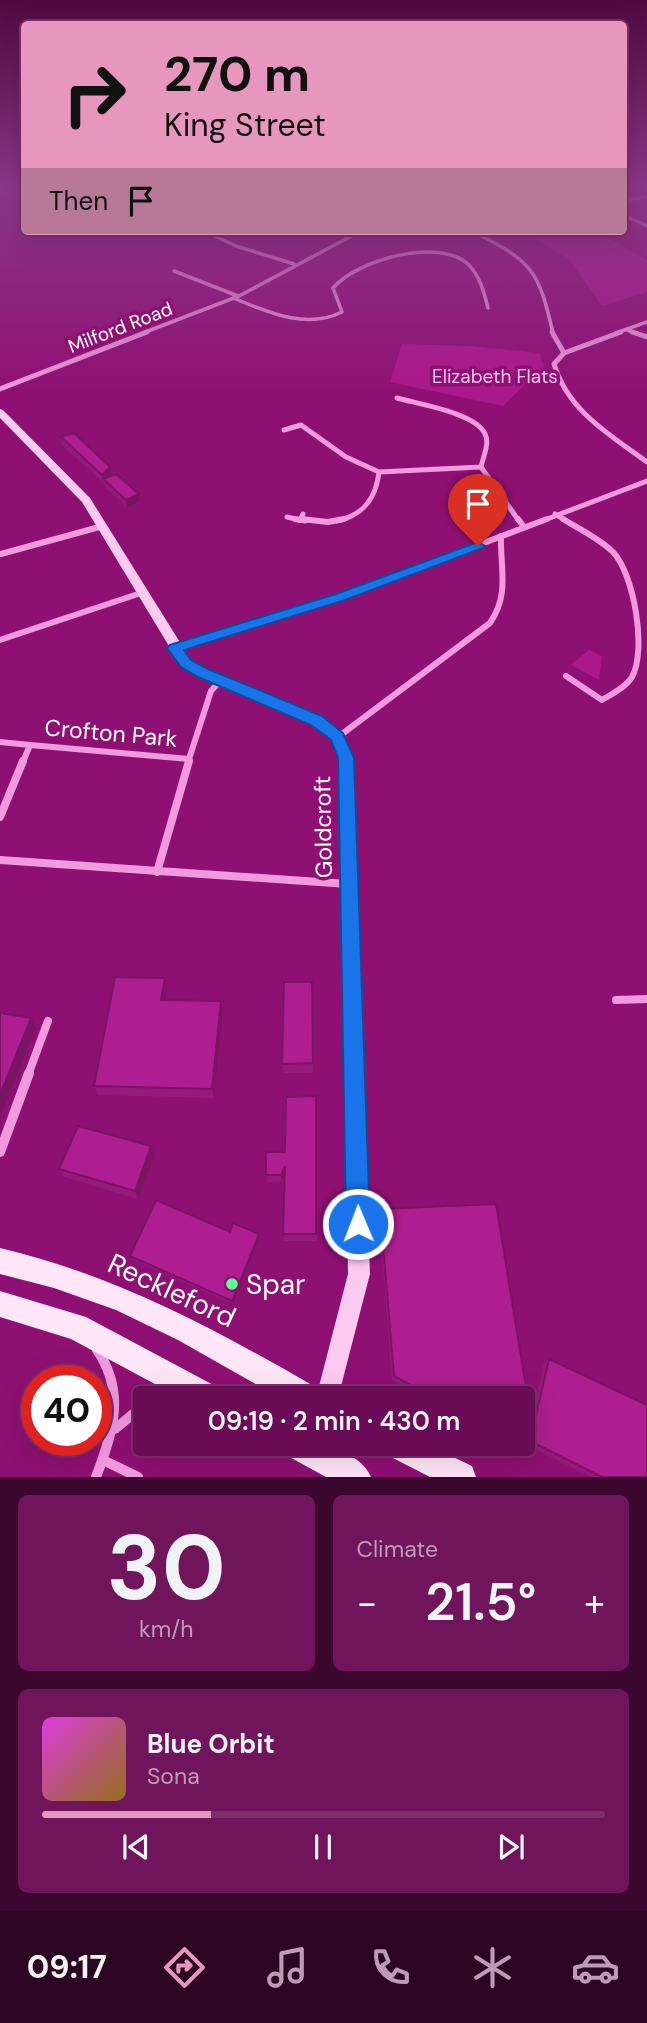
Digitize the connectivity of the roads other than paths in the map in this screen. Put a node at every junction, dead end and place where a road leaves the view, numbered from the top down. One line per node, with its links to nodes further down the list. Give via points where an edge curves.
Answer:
1 (271, 257): 6 (street)
2 (308, 257): 6 (street, Milford Road)
3 (398, 257): 8 (street, via 371,263 340,280 334,288 342,312 332,317 289,317)
4 (454, 257): 9 (street, via 473,270 485,288)
5 (516, 257): 13 (street, via 525,262 546,296 554,344)
6 (294, 264): 8 (street, Milford Road)
7 (174, 271): 8 (street)
8 (236, 297): 14 (street, Milford Road)
9 (488, 308)
10 (647, 322): 11 (street)
11 (627, 330): 12 (street); 13 (street)
12 (647, 337)
13 (564, 353): 18 (street, via 554,364 564,391)
14 (0, 389)
15 (397, 398): 19 (street, via 471,420 484,431 487,441)
16 (0, 412): 24 (street, via 86,500)
17 (284, 430): 20 (street, via 302,425 346,457)
18 (647, 462)
19 (481, 467): 20 (street); 25 (street)
20 (379, 472): 23 (street, via 380,487 369,506 351,518 329,523)
21 (647, 481): 22 (street)
22 (555, 514): 25 (street); 31 (street, via 617,556 627,578 640,638 641,653 632,677 602,701)
23 (287, 517)
24 (103, 526): 27 (street); 28 (street)
25 (524, 527): 26 (street)
26 (501, 536): 30 (street, via 340,597); 33 (street, via 506,584 503,608 491,623)
27 (1, 554)
28 (141, 593): 29 (street); 30 (street)
29 (0, 640)
30 (175, 648): 32 (street, via 186,663)
31 (566, 676)
32 (219, 681): 33 (street, via 316,720); 36 (street, Crofton Park, via 211,691)
33 (338, 737): 40 (street, Goldcroft, via 346,758)
34 (0, 742): 35 (street, Crofton Park)
35 (30, 745): 36 (street, Crofton Park); 37 (street, Crofton Park)
36 (189, 759): 39 (street, Crofton Park)
37 (0, 817)
38 (0, 860): 39 (street)
39 (157, 872): 40 (street)
40 (349, 884): 50 (street, Goldcroft, via 359,1274)
41 (647, 999): 42 (street)
42 (616, 1000)
43 (48, 1021): 44 (street)
44 (0, 1152)
45 (0, 1261): 49 (main road, Reckleford, via 94,1289 207,1340)
46 (0, 1304): 47 (main road)
47 (76, 1327): 48 (main road); 52 (street, via 109,1364 116,1387)
48 (186, 1386)
49 (286, 1386)
50 (330, 1386)
51 (133, 1414): 52 (street)
52 (114, 1429): 55 (street)
53 (317, 1456): 58 (main road)
54 (419, 1456): 59 (main road)
55 (103, 1460): 56 (street); 57 (street)
56 (96, 1477)
57 (138, 1477)
58 (356, 1477)
59 (461, 1477)

